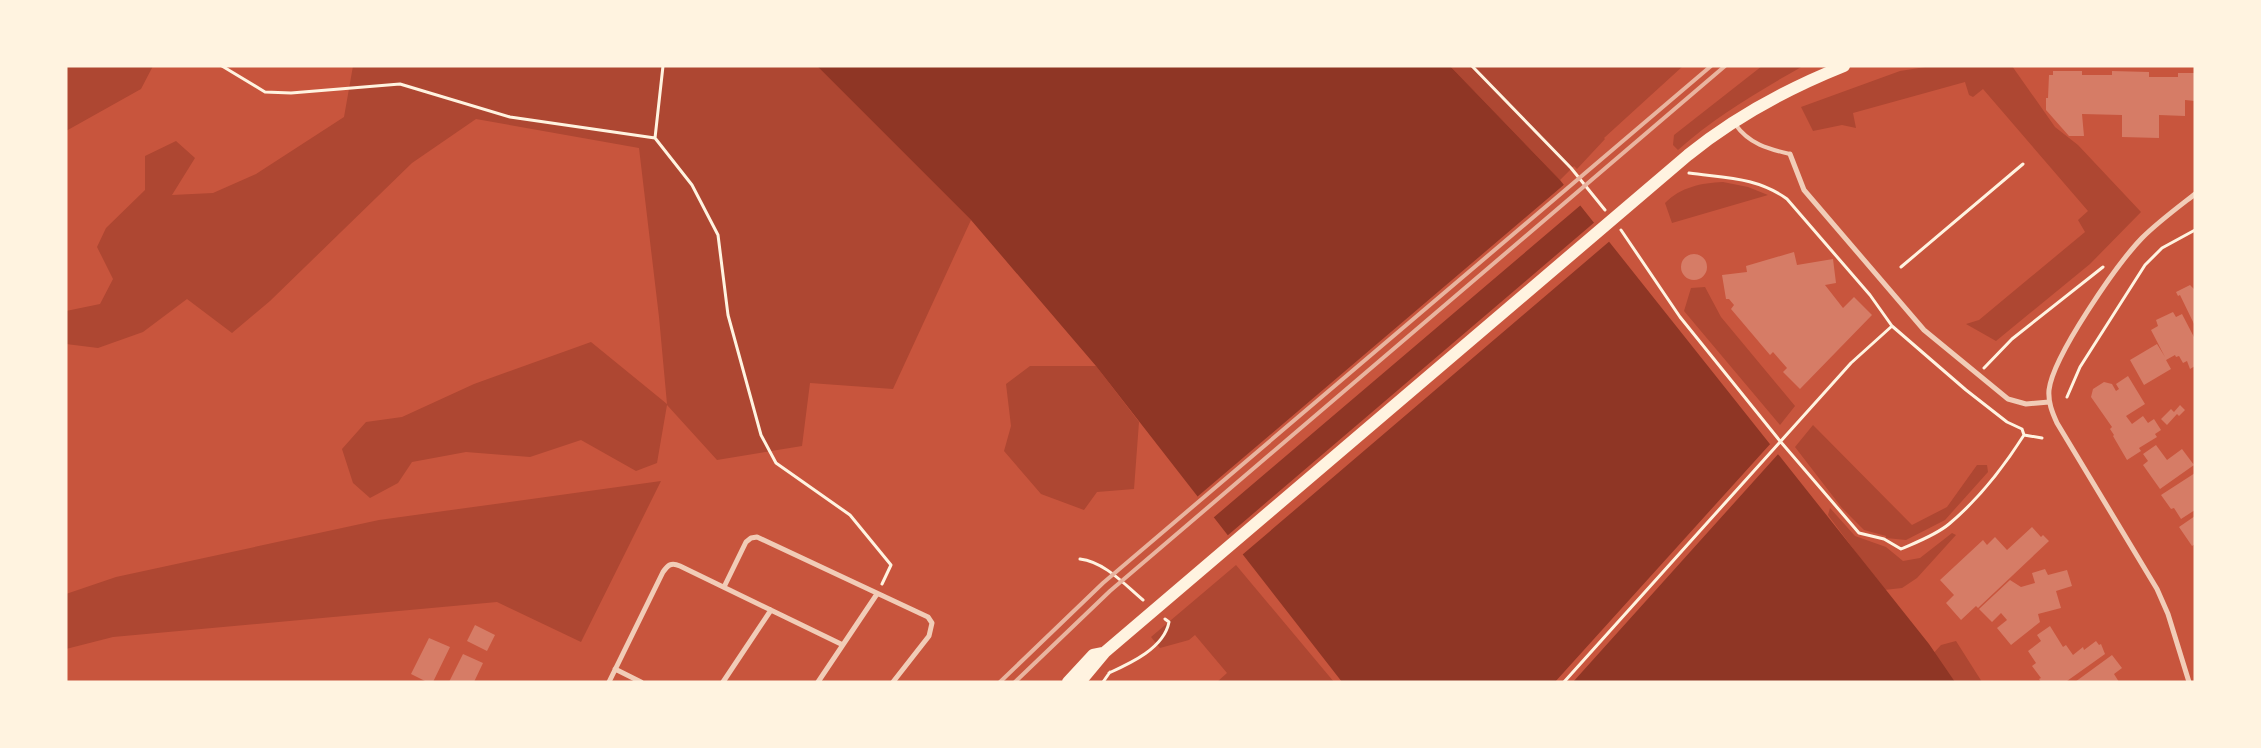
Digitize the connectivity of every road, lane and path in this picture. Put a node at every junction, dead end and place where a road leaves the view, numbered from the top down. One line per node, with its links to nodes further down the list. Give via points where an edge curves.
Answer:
1 (222, 66): 6 (path, via 265,92 291,93 400,84 510,117)
2 (663, 66): 6 (path)
3 (1472, 66): 11 (path, via 1571,168)
4 (1844, 66): 5 (highway, via 1780,95)
5 (1734, 122): 7 (lane, via 1753,142); 26 (highway, via 1703,142 1656,181)
6 (654, 138): 23 (path, via 692,185 718,235 728,315 760,436 776,463 850,515 891,565)
7 (1790, 154): 19 (street, via 1804,190 1924,330 2008,399 2026,404)
8 (2023, 164): 15 (path)
9 (1689, 173): 16 (path, via 1752,181 1787,199 1870,295)
10 (2195, 194): 19 (street, via 2143,237 2119,266 2059,360 2051,381)
11 (1607, 213)
12 (1619, 228): 20 (path, via 1680,317 1780,442 1859,533 1896,544 1901,549 1948,525 2005,465)
13 (2195, 230): 18 (path, via 2162,248 2145,265 2080,367)
14 (2105, 265): 17 (path, via 2012,338)
15 (1901, 267)
16 (1892, 326): 20 (path, via 1966,390 2007,422 2022,429); 35 (path, via 1851,362)
17 (1987, 364)
18 (2067, 397)
19 (2049, 402): 36 (street, via 2057,423 2157,589)
20 (2024, 436): 21 (path)
21 (2042, 438)
22 (724, 587): 23 (street, via 746,542 756,537); 24 (street); 27 (street, via 672,564 667,566)
23 (877, 594): 25 (street); 32 (street, via 928,618 932,623 929,636)
24 (771, 610): 25 (street); 30 (street)
25 (843, 645): 31 (street)
26 (1105, 652): 33 (highway, via 1093,655); 34 (highway)
27 (615, 669): 28 (street); 29 (street)
28 (609, 682)
29 (641, 682)
30 (723, 682)
31 (818, 682)
32 (893, 682)
33 (1068, 682)
34 (1080, 682)
35 (1564, 682)
36 (2189, 682)

